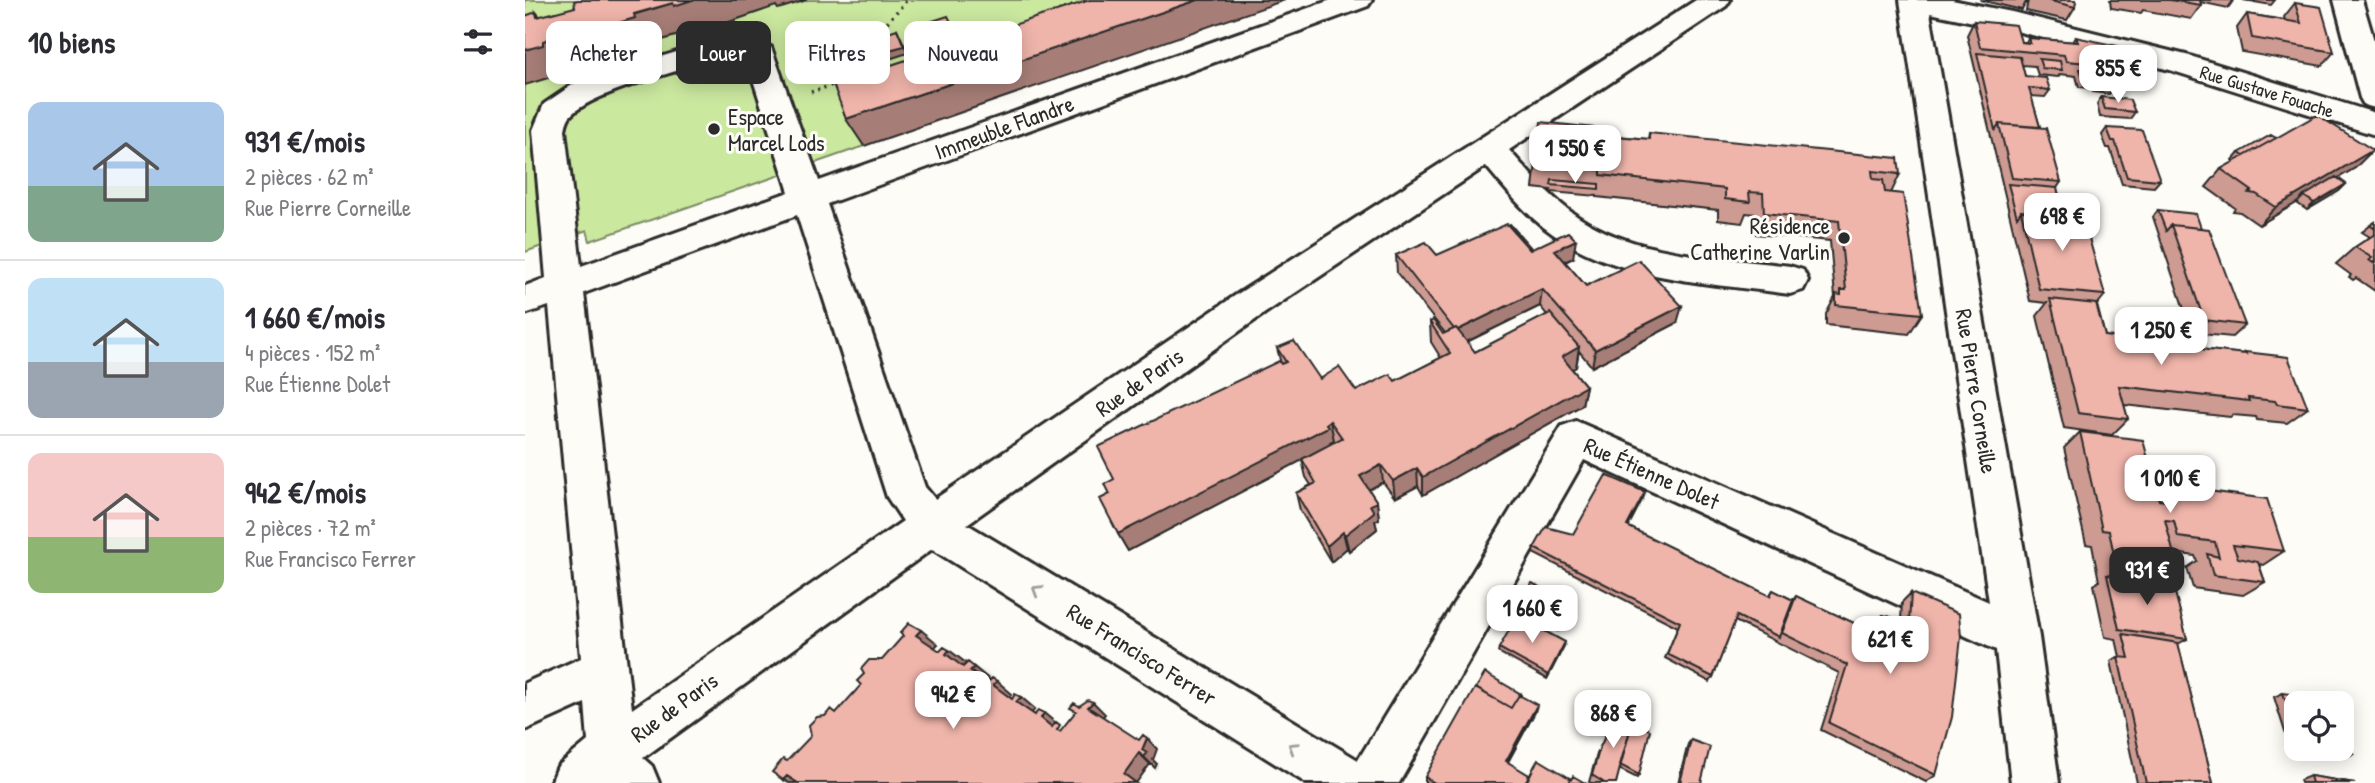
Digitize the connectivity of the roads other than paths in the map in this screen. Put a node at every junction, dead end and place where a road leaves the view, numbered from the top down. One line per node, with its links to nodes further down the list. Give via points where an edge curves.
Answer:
1 (1358, 0): 8 (street, Immeuble Flandre)
2 (1716, 0): 7 (street, Rue de Paris)
3 (1914, 0): 6 (street, Rue Gustave Fouache, via 2179,63); 13 (street, Rue Pierre Corneille)
4 (2348, 0): 5 (street)
5 (2375, 98)
6 (2375, 124)
7 (1489, 148): 9 (street, via 1524,190 1569,228 1608,247 1659,260); 12 (street, Rue de Paris, via 1252,303)
8 (808, 198): 10 (street, Immeuble Flandre); 10 (street, Rue Francisco Ferrer, via 760,54 734,48 706,53 586,90 555,111 549,130); 12 (street, Rue Francisco Ferrer, via 908,497)
9 (1790, 280)
10 (565, 285): 11 (street, Immeuble Flandre); 14 (street)
11 (525, 300)
12 (932, 526): 16 (street, Rue de Paris); 18 (street, Rue Francisco Ferrer, one-way to 12)
13 (2017, 637): 19 (street, Rue Étienne Dolet, via 1576,438); 20 (street, Rue Pierre Corneille)
14 (604, 671): 15 (street); 16 (street)
15 (525, 707)
16 (624, 767): 17 (street, Rue de Paris)
17 (575, 783)
18 (1351, 783)
19 (1372, 783)
20 (2035, 783)

